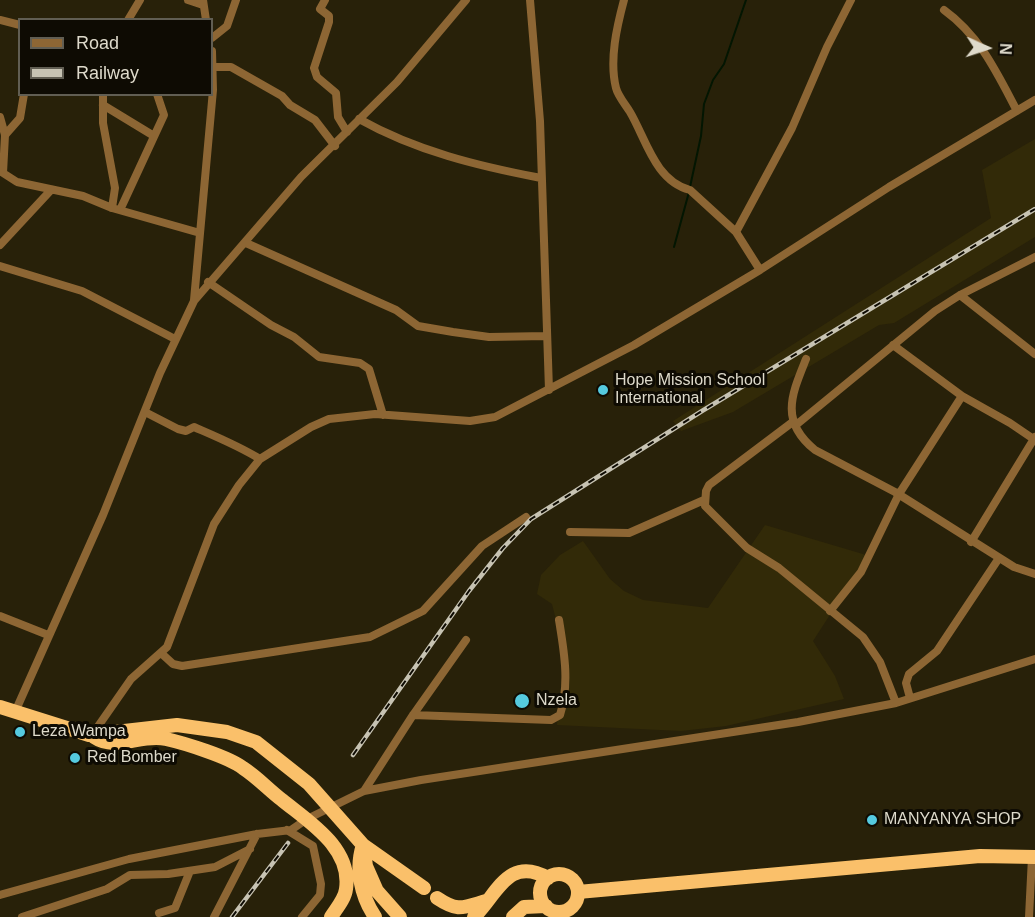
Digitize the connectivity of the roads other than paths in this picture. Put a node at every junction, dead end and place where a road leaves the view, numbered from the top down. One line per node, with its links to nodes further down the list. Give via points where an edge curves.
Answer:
1 (140, 0): 11 (street)
2 (188, 0): 9 (street)
3 (236, 0): 15 (street, via 227,26)
4 (325, 0): 26 (street, via 320,9 329,16 329,22 314,69 317,77 336,93 339,120)
5 (466, 0): 25 (street, via 397,82)
6 (530, 0): 31 (street)
7 (624, 0): 34 (street, via 615,42 616,88 648,153 680,187 690,190)
8 (851, 0): 34 (street, via 792,128)
9 (203, 3): 12 (street)
10 (944, 10): 23 (street, via 974,36)
11 (129, 18)
12 (206, 18)
13 (0, 20): 14 (street)
14 (18, 24)
15 (213, 37)
16 (213, 67): 29 (street, via 231,67 282,96 315,120)
17 (24, 96): 27 (street, via 20,118)
18 (103, 96): 22 (street)
19 (158, 96): 28 (street, via 164,115)
20 (211, 96): 35 (street)
21 (1035, 100): 23 (street)
22 (103, 105): 28 (street); 33 (street)
23 (1017, 111): 40 (street)
24 (0, 117): 27 (street)
25 (359, 119): 26 (street); 31 (street, via 408,144)
26 (347, 132): 29 (street)
27 (5, 135): 30 (street)
28 (154, 136): 33 (street)
29 (335, 146): 36 (street, via 301,177)
30 (1, 173): 32 (street, via 17,182)
31 (541, 178): 44 (street)
32 (51, 190): 33 (street, via 86,196); 37 (street)
33 (116, 209): 35 (street)
34 (736, 232): 40 (street)
35 (200, 233): 43 (street)
36 (246, 243): 41 (street); 44 (street, via 396,310 418,326 489,337)
37 (0, 245)
38 (1035, 256): 42 (street)
39 (0, 266): 45 (street, via 82,291)
40 (760, 270): 49 (street)
41 (208, 282): 43 (street); 52 (street, via 319,357 360,363 369,369)
42 (960, 295): 46 (street); 47 (street)
43 (194, 301): 45 (street)
44 (546, 336): 49 (street)
45 (175, 339): 51 (street)
46 (893, 345): 50 (street); 53 (street)
47 (1035, 354)
48 (806, 359): 53 (street, via 790,402)
49 (549, 390): 52 (street, via 485,420)
50 (962, 396): 54 (street); 56 (street)
51 (145, 412): 55 (street, via 178,429 194,427 235,443); 66 (street)
52 (383, 415): 55 (street, via 329,419)
53 (795, 423): 56 (street, via 814,450); 57 (street, via 709,485)
54 (1035, 439): 60 (street)
55 (260, 459): 68 (street, via 214,524 171,640)
56 (899, 494): 60 (street); 63 (street, via 861,572)
57 (704, 500): 59 (street, via 629,533); 63 (street, via 710,512 747,548 779,568)
58 (526, 517): 68 (street, via 478,550 423,611 370,637 182,666 173,664)
59 (570, 532)
60 (971, 542): 61 (street)
61 (999, 558): 62 (street); 70 (street, via 943,644 909,674 906,683)
62 (1035, 574)
63 (830, 611): 71 (street, via 874,651)
64 (0, 616): 66 (street)
65 (559, 620): 74 (street, via 565,664 560,715 551,720)
66 (48, 635): 73 (street)
67 (466, 640): 74 (street)
68 (161, 653): 75 (street, via 131,679)
69 (1035, 659): 70 (street)
70 (910, 698): 71 (street)
71 (896, 703): 76 (street, via 798,723)
72 (0, 707): 73 (highway)
73 (15, 712): 75 (highway)
74 (412, 715): 76 (street)
75 (92, 735): 77 (highway, via 177,725 227,732 256,742 294,770); 78 (highway, via 112,744 151,737 166,739 242,766)
76 (364, 791): 77 (street)
77 (330, 807): 78 (street); 81 (highway)
78 (307, 819): 79 (street); 96 (highway, via 326,834 346,877 343,899)
79 (287, 830): 80 (street); 95 (street, via 313,846 321,884 320,896)
80 (257, 834): 82 (street); 88 (street, via 129,858)
81 (363, 845): 86 (highway); 97 (highway, via 359,859 362,892); 98 (highway, via 366,866 377,891)
82 (250, 849): 84 (street, via 226,864); 94 (street)
83 (1034, 857): 87 (highway, via 980,856); 101 (street)
84 (190, 871): 92 (street, via 175,908); 93 (street, via 130,874 107,889)
85 (548, 878): 87 (highway, via 565,875 576,883); 90 (highway, via 531,871 517,872); 91 (highway, via 541,889 542,898)
86 (424, 888)
87 (578, 892): 91 (highway, via 571,908)
88 (0, 895)
89 (437, 898): 90 (highway, via 460,909)
90 (486, 901): 99 (highway)
91 (556, 911): 100 (highway, via 524,907)
92 (159, 913)
93 (26, 916)
94 (214, 917)
95 (302, 917)
96 (331, 917)
97 (375, 917)
98 (400, 917)
99 (474, 917)
100 (513, 917)
101 (1029, 917)

